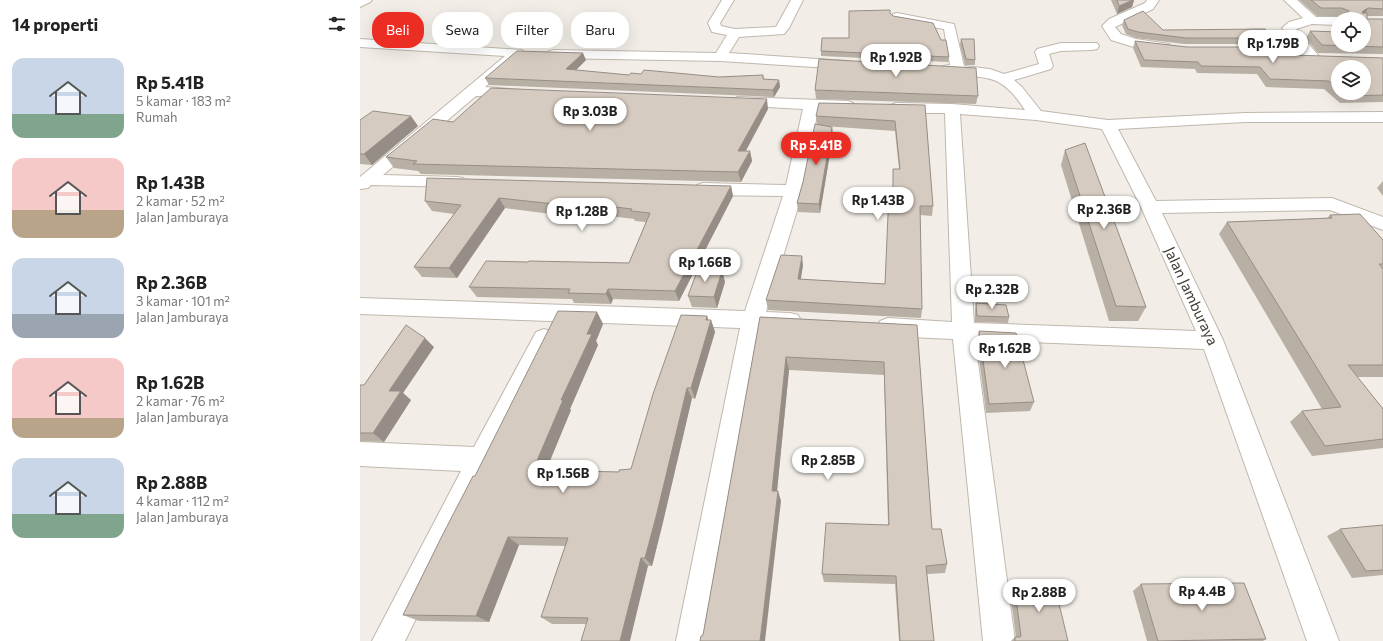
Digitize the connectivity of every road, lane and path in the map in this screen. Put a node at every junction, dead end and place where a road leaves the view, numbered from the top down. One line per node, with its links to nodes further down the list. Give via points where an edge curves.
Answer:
1 (366, 0): 6 (street)
2 (728, 0): 10 (street, via 714,27)
3 (797, 0): 10 (street, via 779,31)
4 (1153, 0): 13 (street, via 1149,6 1108,26 1116,37 1134,43)
5 (1290, 0): 8 (street)
6 (360, 3)
7 (897, 17): 21 (street, via 950,27)
8 (1314, 20): 9 (street); 17 (street, via 1288,28)
9 (1331, 20)
10 (735, 33): 16 (street)
11 (360, 43): 14 (street)
12 (1092, 46): 22 (street, via 1042,52 1046,66)
13 (1177, 48)
14 (517, 53): 16 (street); 23 (street)
15 (1274, 56): 17 (street)
16 (720, 57): 19 (street)
17 (1313, 58): 18 (street)
18 (1329, 59)
19 (862, 65)
20 (936, 68): 21 (street)
21 (958, 70): 22 (street, via 981,71)
22 (1004, 78): 28 (street, via 1026,100)
23 (473, 91): 24 (street); 32 (street)
24 (536, 94)
25 (717, 101): 26 (street)
26 (811, 105): 27 (street); 34 (street)
27 (952, 109): 28 (street); 42 (street)
28 (1036, 115): 30 (street)
29 (1383, 117): 30 (street, via 1233,117)
30 (1108, 125): 35 (street, Jalan Jamburaya)
31 (471, 182): 32 (street)
32 (364, 183)
33 (684, 188): 34 (street)
34 (794, 192): 39 (street)
35 (1153, 214): 36 (street, via 1318,214 1341,212 1344,209); 43 (street, Jalan Jamburaya)
36 (1383, 224)
37 (360, 306): 38 (street)
38 (558, 312): 39 (street); 45 (street)
39 (753, 319): 40 (street); 47 (street)
40 (808, 322)
41 (870, 326): 42 (street)
42 (963, 331): 43 (street); 48 (street)
43 (1212, 340): 49 (street, Jalan Jamburaya)
44 (360, 454): 45 (street)
45 (482, 460): 46 (street)
46 (388, 641)
47 (692, 641)
48 (999, 641)
49 (1323, 641)

